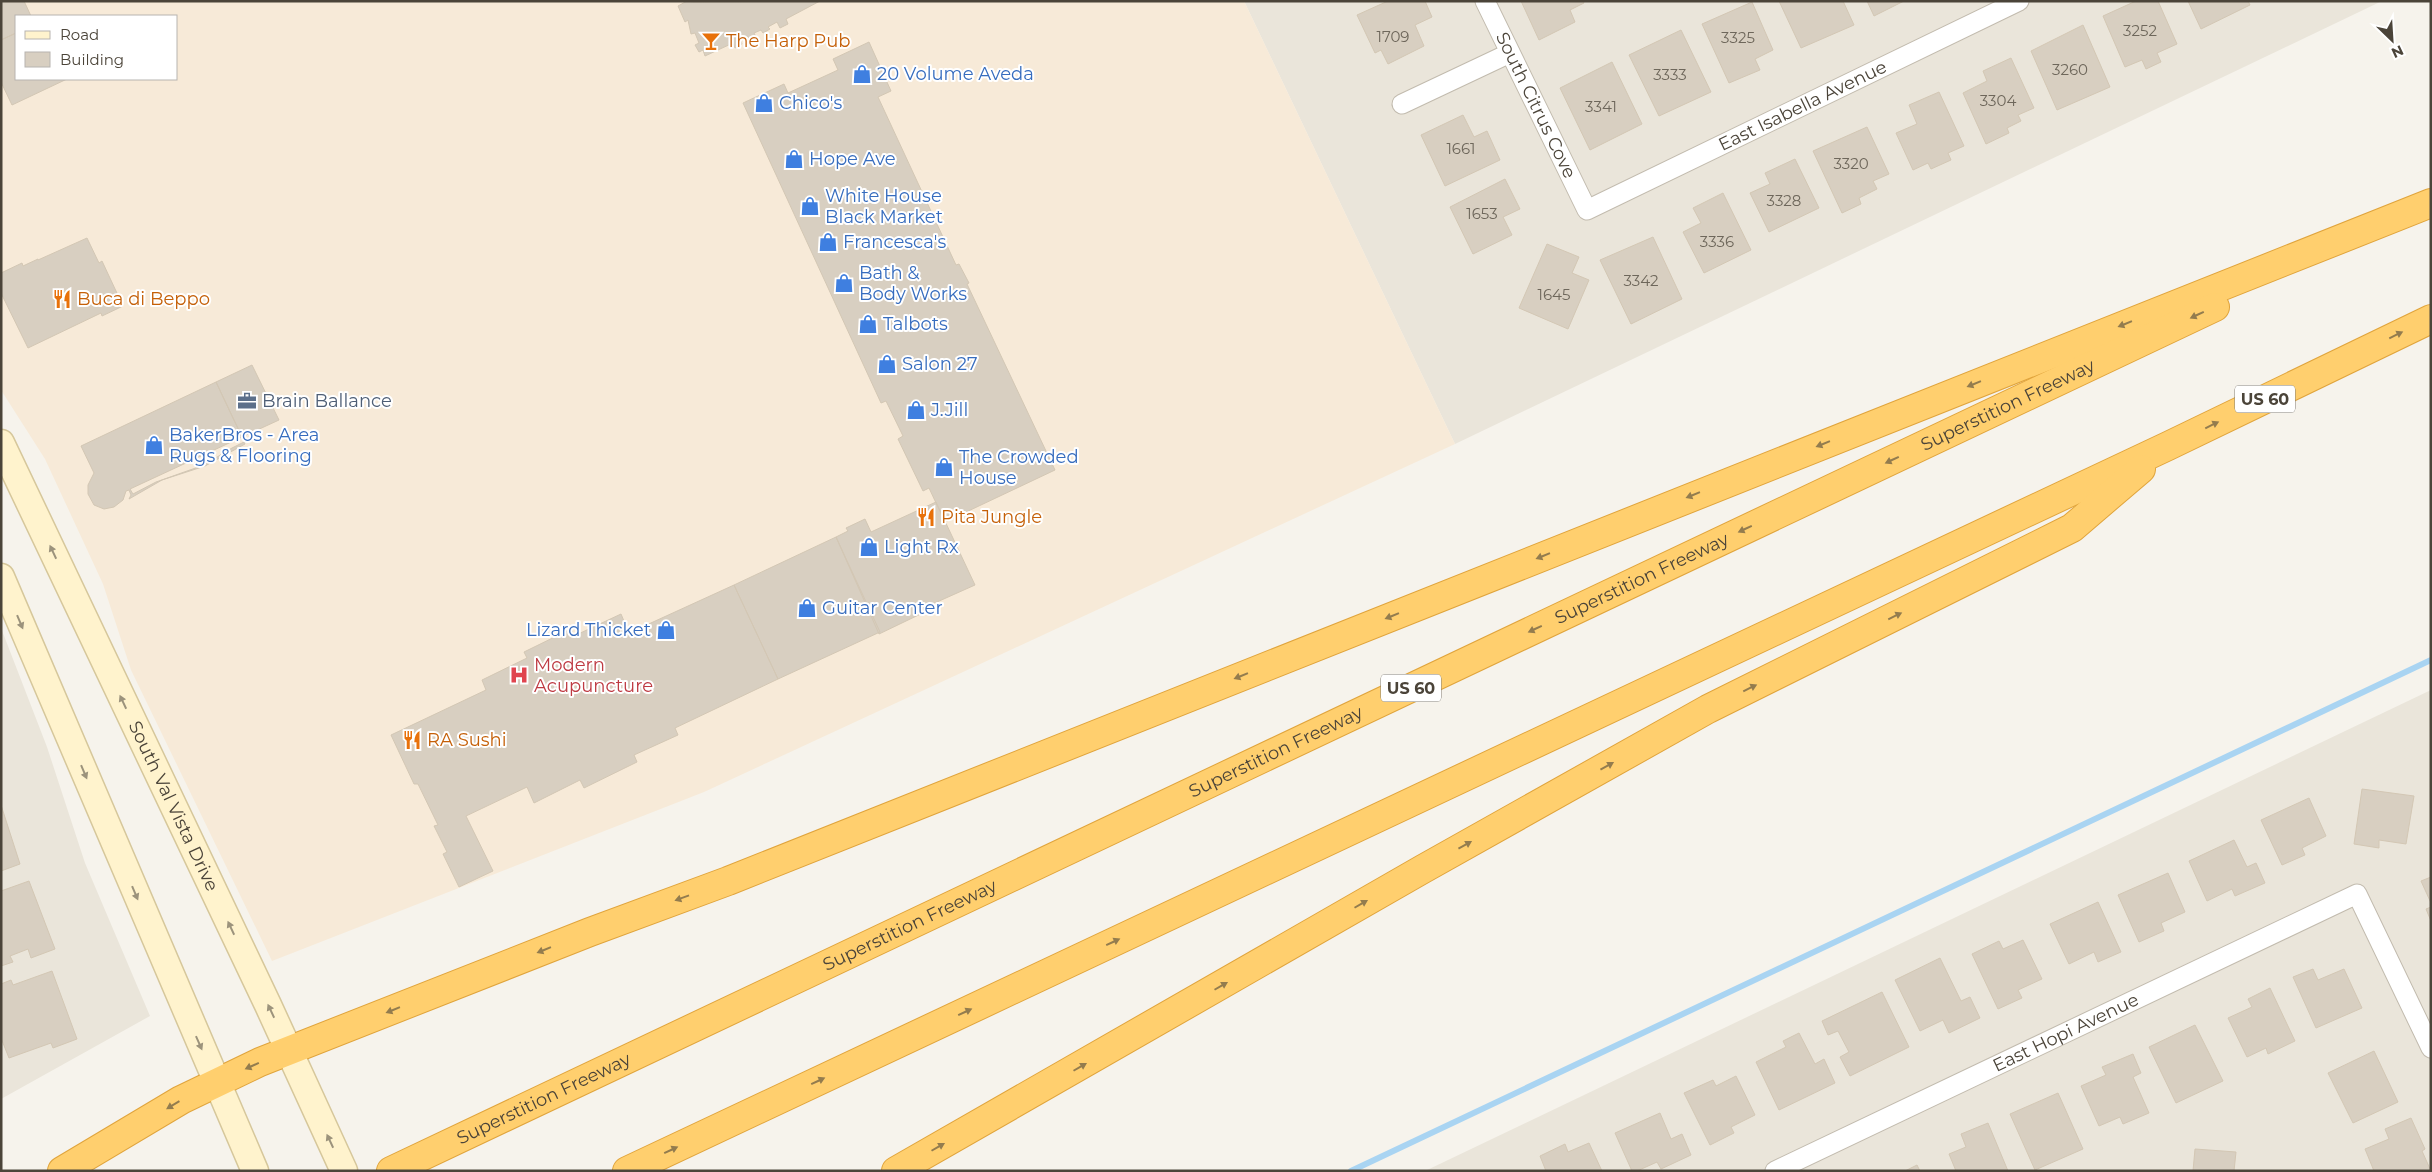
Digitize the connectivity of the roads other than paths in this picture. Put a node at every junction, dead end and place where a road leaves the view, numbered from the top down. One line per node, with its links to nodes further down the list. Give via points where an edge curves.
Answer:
1 (1485, 1): 3 (street, South Citrus Cove)
2 (2020, 1): 6 (street, East Isabella Avenue)
3 (1510, 53): 4 (street); 6 (street, South Citrus Cove)
4 (1402, 104)
5 (2431, 204): 12 (highway, one-way to 12, via 728,881); 17 (highway, Superstition Freeway / US 60, one-way to 17)
6 (1587, 210)
7 (2431, 319): 9 (highway, US 60, one-way to 7)
8 (1, 443): 12 (main road, South Val Vista Drive, one-way to 8)
9 (2168, 446): 18 (highway, US 60, one-way to 9); 19 (highway, one-way to 9, via 1708,709 2072,528)
10 (1, 577): 13 (main road, one-way to 13)
11 (2431, 1048): 20 (street, East Hopi Avenue, via 2357,894)
12 (289, 1051): 13 (highway, one-way to 13); 16 (main road, South Val Vista Drive, one-way to 12)
13 (216, 1082): 14 (highway, one-way to 14); 15 (main road)
14 (62, 1171)
15 (255, 1171)
16 (344, 1171)
17 (390, 1171)
18 (627, 1171)
19 (896, 1171)
20 (1775, 1171)

